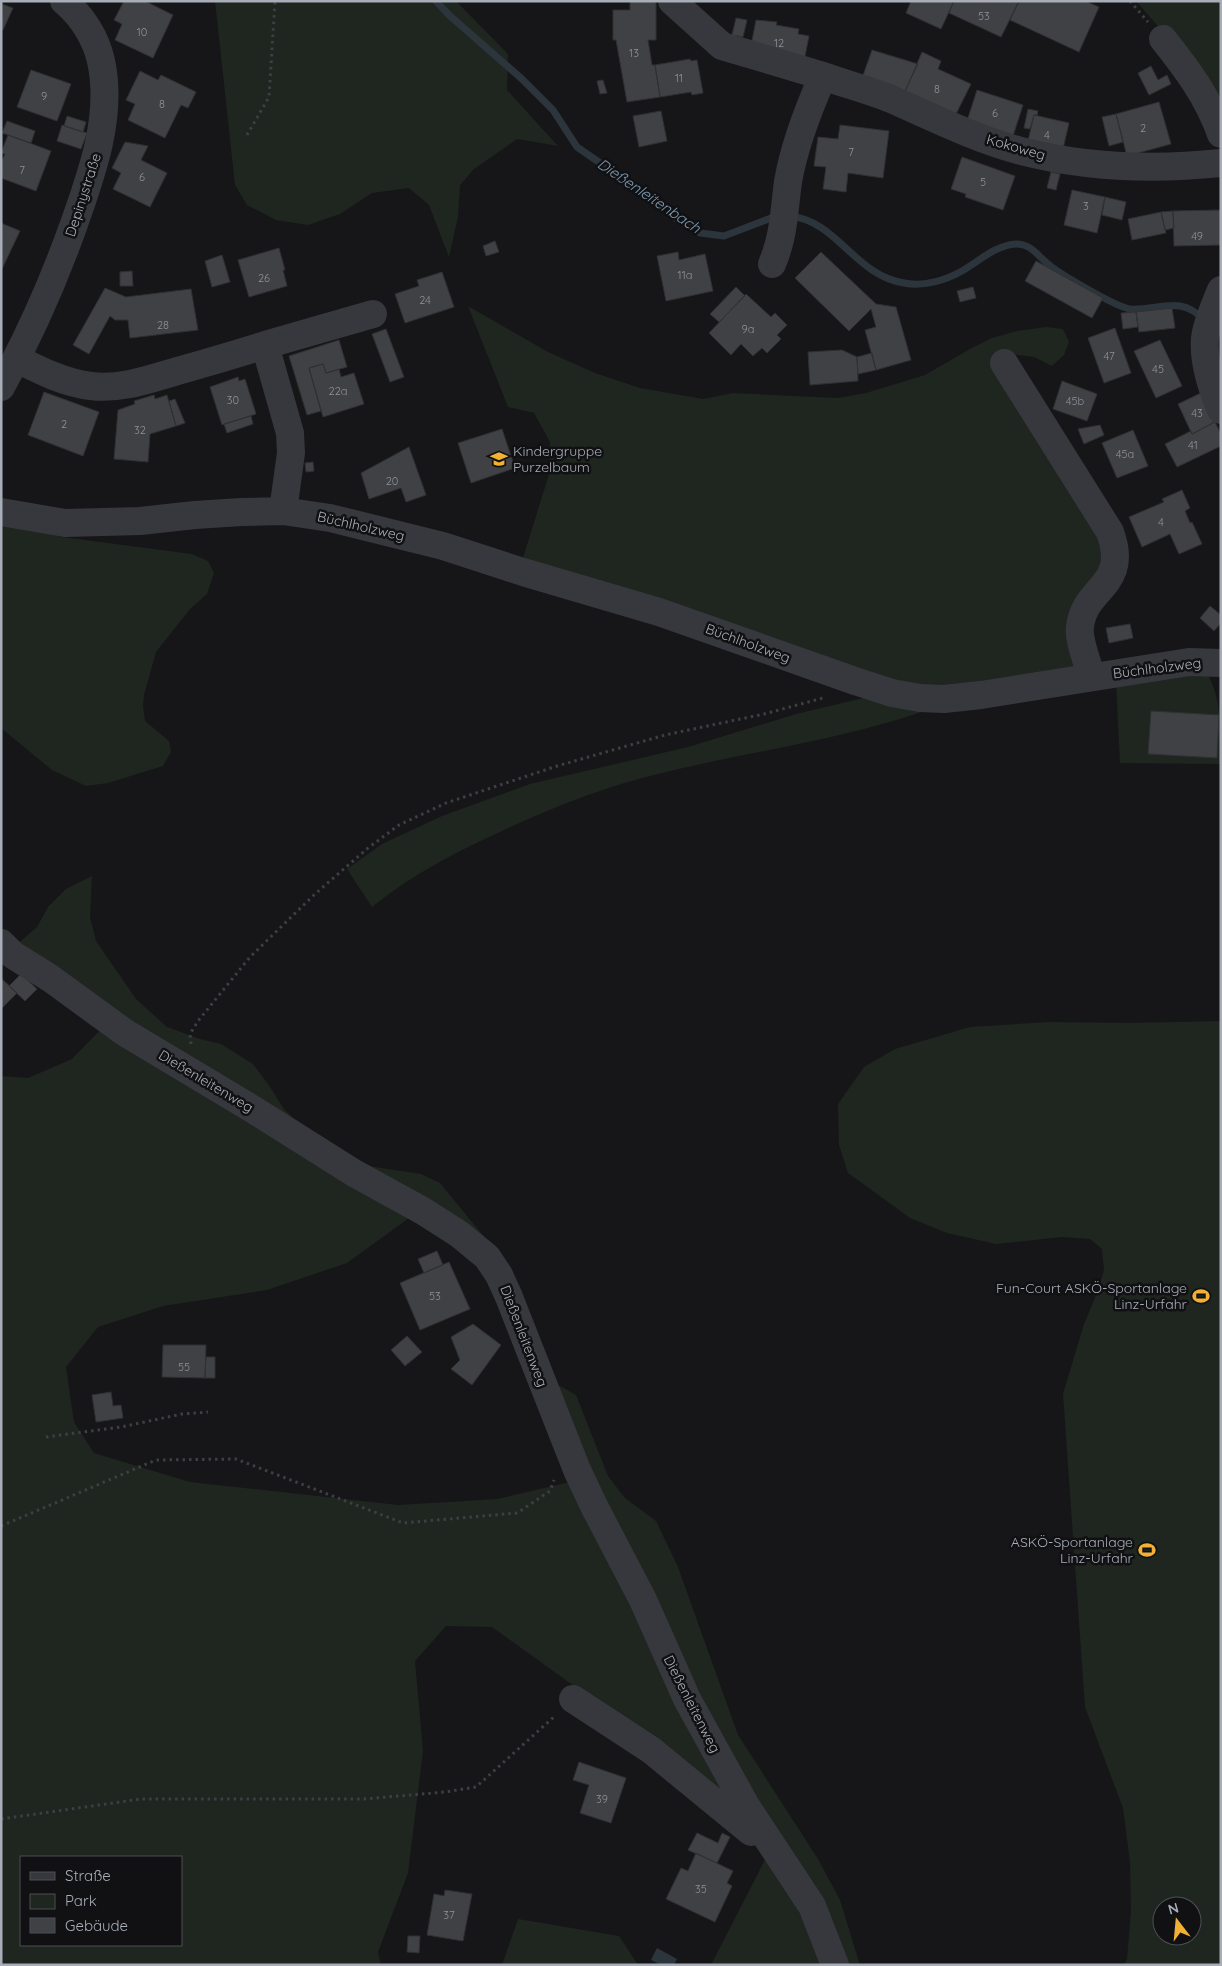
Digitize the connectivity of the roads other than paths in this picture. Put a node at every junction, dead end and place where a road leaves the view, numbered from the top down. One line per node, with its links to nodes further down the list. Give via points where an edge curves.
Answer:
1 (64, 1): 11 (street, Depinystraße, via 94,39 102,69 104,114 83,199 48,293)
2 (672, 1): 4 (street, Kokoweg, via 722,46)
3 (1163, 39): 5 (street, via 1204,95)
4 (823, 76): 6 (street, Kokoweg, via 889,99 970,134 1058,159 1157,168); 7 (street, via 798,143)
5 (1221, 134)
6 (1221, 163)
7 (772, 264)
8 (1214, 308): 14 (street, via 1205,340 1206,356)
9 (373, 314): 10 (street)
10 (264, 345): 11 (street, via 111,387 72,382); 15 (street, via 290,432 291,453)
11 (17, 359): 13 (street, Depinystraße)
12 (1004, 363): 18 (street, via 1110,532 1115,548 1116,564 1082,616 1079,629)
13 (1, 387)
14 (1221, 410)
15 (283, 511): 16 (street, Büchlholzweg, via 204,514 100,524 65,523); 18 (street, Büchlholzweg, via 330,518 443,546 659,612 892,693 944,699)
16 (1, 512)
17 (1221, 663): 18 (street, Büchlholzweg, via 1189,662)
18 (1091, 676)
19 (1, 943): 21 (street, Dießenleitenweg, via 13,955 124,1032 354,1174 423,1211 487,1257 509,1297 590,1499 643,1600 687,1699)
20 (573, 1699): 21 (street, via 651,1750 751,1832)
21 (761, 1828): 22 (street, Dießenleitenweg, via 812,1906)
22 (835, 1965)

